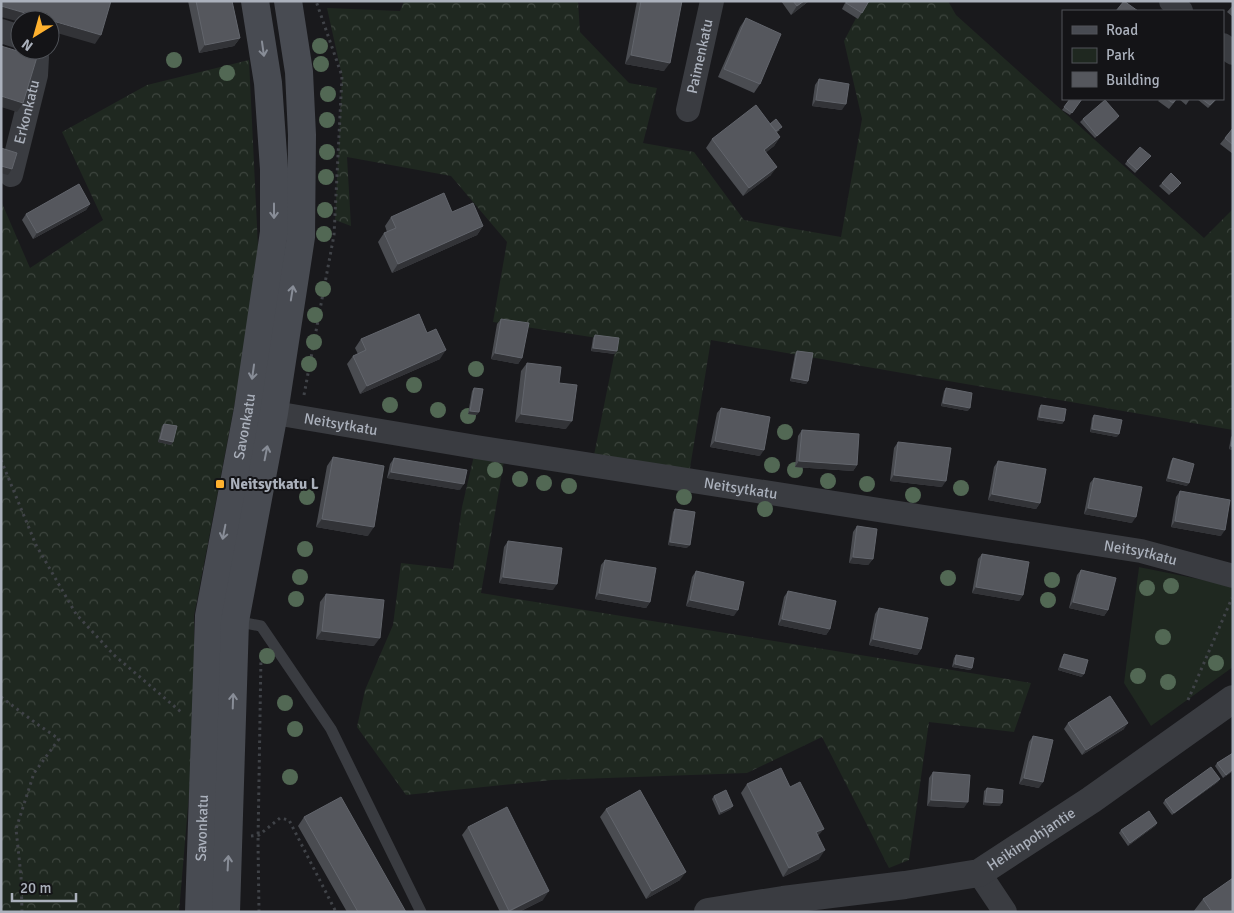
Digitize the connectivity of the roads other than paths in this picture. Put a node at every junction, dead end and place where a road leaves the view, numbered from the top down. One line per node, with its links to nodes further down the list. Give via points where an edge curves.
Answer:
1 (255, 1): 9 (main road, Savonkatu, one-way to 9, via 268,83 274,169 274,232)
2 (288, 1): 10 (main road, Savonkatu, one-way to 2, via 301,237 302,135 299,72)
3 (712, 1): 7 (street, Paimenkatu)
4 (1171, 1): 5 (street)
5 (1180, 10)
6 (37, 60): 8 (street, Erkonkatu)
7 (688, 110)
8 (11, 175)
9 (248, 409): 10 (street, Neitsytkatu); 12 (main road, Savonkatu, one-way to 12)
10 (287, 415): 11 (street, Neitsytkatu, via 1140,551); 12 (main road, Savonkatu, one-way to 10)
11 (1233, 576)
12 (230, 620): 15 (main road, Savonkatu); 16 (main road, Savonkatu, one-way to 12); 17 (lane, via 331,729)
13 (1233, 699): 14 (street, Heikinpohjantie, via 1091,800)
14 (979, 873): 18 (street, Heikinpohjantie); 19 (street)
15 (199, 912)
16 (226, 912)
17 (421, 912)
18 (708, 912)
19 (1005, 912)

